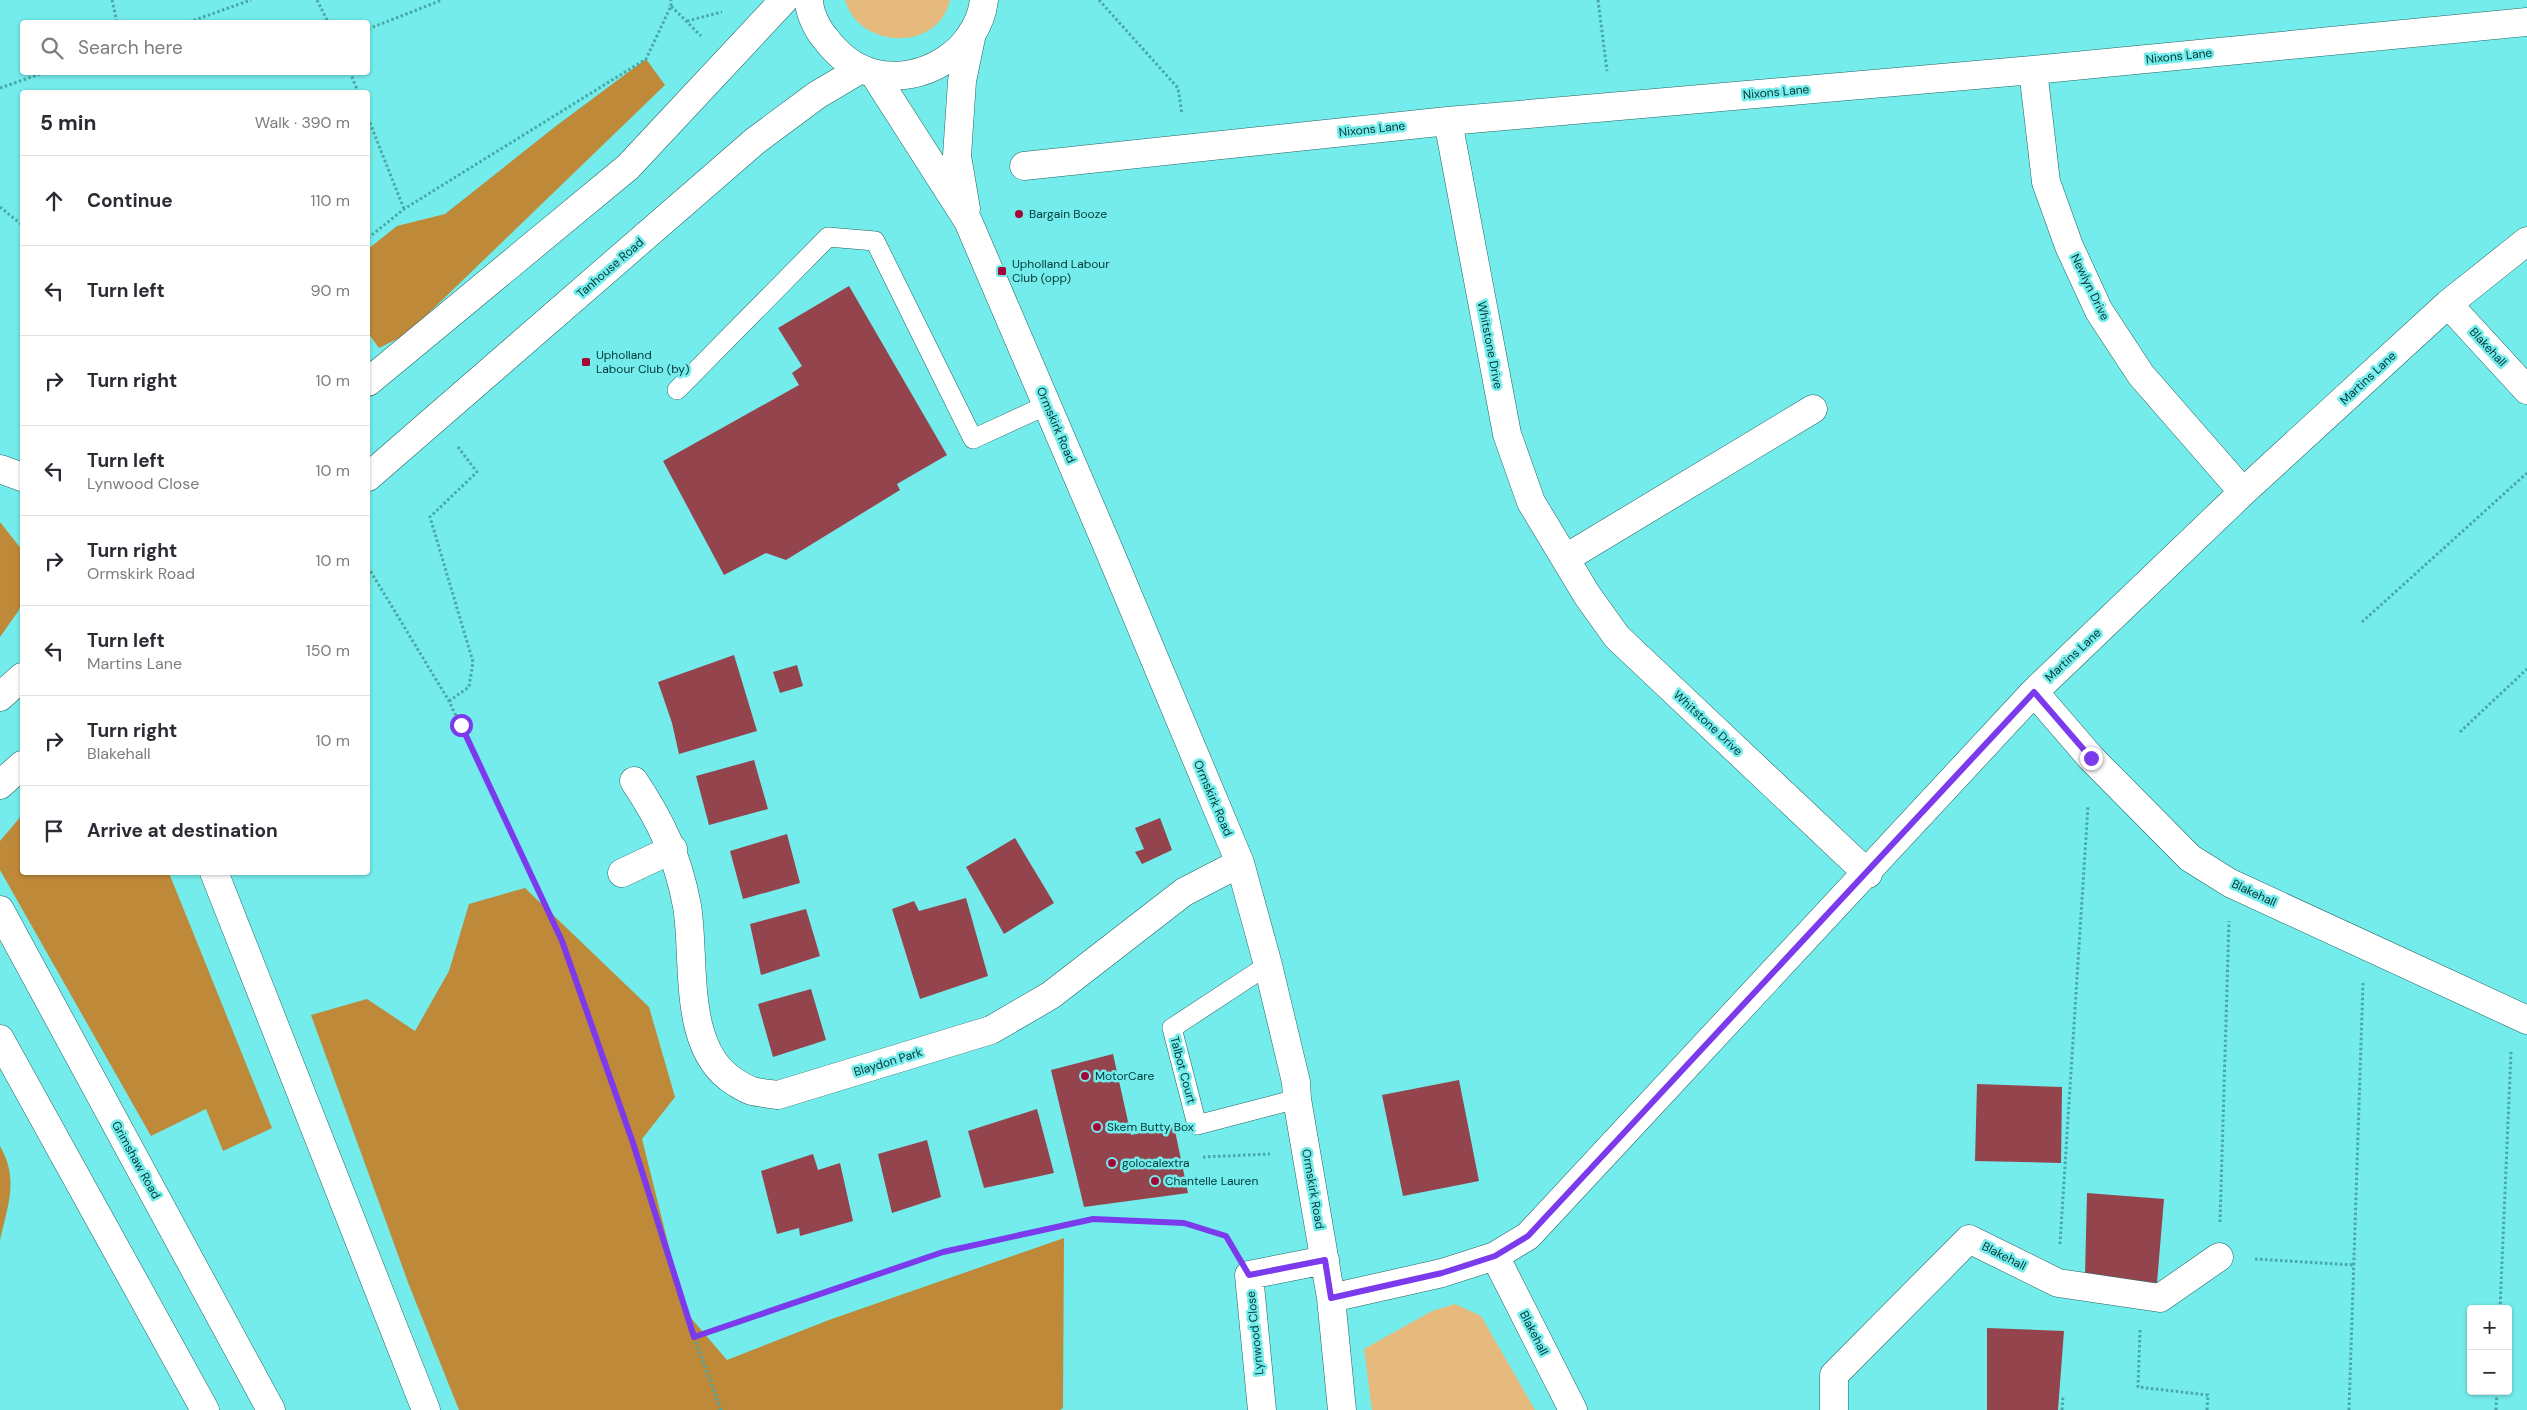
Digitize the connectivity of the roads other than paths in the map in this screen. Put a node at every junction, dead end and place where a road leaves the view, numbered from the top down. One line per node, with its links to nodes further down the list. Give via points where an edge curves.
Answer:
1 (784, 0): 12 (street, via 628,167)
2 (808, 0): 6 (street, via 819,30 836,53)
3 (982, 11): 6 (street, via 954,55 930,70 903,76); 9 (street, Ormskirk Road, via 962,81 957,156)
4 (2527, 22): 5 (street, Nixons Lane)
5 (2033, 70): 7 (street, Nixons Lane); 22 (street, Newlyn Drive, via 2046,182 2069,246 2099,310 2141,375)
6 (867, 71): 9 (street, Ormskirk Road); 17 (street, Tanhouse Road, via 817,95 755,141)
7 (1448, 121): 8 (street, Nixons Lane); 23 (street, Whitstone Drive, via 1507,434 1531,502)
8 (1024, 166)
9 (968, 220): 15 (street, Ormskirk Road)
10 (2527, 241): 11 (street, Martins Lane)
11 (2448, 304): 14 (street, Blakehall); 22 (street, Martins Lane)
12 (370, 380)
13 (677, 390): 15 (lane, via 828,237 875,241 973,439)
14 (2527, 390)
15 (1047, 405): 29 (street, Ormskirk Road)
16 (1813, 410): 23 (street)
17 (437, 419): 19 (street, Tanhouse Road); 21 (street)
18 (0, 469): 20 (street)
19 (370, 475)
20 (20, 476)
21 (370, 491)
22 (2243, 492): 24 (street, Martins Lane)
23 (1566, 558): 31 (street, Whitstone Drive, via 1617,637)
24 (2034, 692): 31 (street, Martins Lane); 35 (street, Blakehall, via 2091,758 2190,858 2230,883)
25 (20, 767): 27 (street)
26 (634, 781): 28 (street, Blaydon Park)
27 (0, 785)
28 (673, 849): 29 (street, Blaydon Park, via 687,906 691,988 706,1050 724,1075 751,1091 778,1095 991,1030 1051,995 1184,892); 30 (street)
29 (1240, 863): 34 (street, Ormskirk Road)
30 (622, 873)
31 (1868, 874): 38 (street, Martins Lane, via 1528,1236)
32 (215, 875): 44 (street)
33 (0, 910): 43 (street, Grimshaw Road)
34 (1268, 965): 37 (street, Ormskirk Road, via 1296,1082); 37 (lane, Talbot Court, via 1172,1028 1197,1125)
35 (2520, 1016)
36 (0, 1039): 42 (street)
37 (1297, 1099): 40 (street, Ormskirk Road)
38 (1495, 1256): 41 (street, Martins Lane, via 1442,1273); 47 (street, Blakehall)
39 (2218, 1257): 48 (street, Blakehall, via 2160,1298 2058,1283 1969,1239 1834,1376)
40 (1325, 1260): 41 (street, Ormskirk Road); 45 (street, Lynwood Close, via 1249,1275)
41 (1331, 1298): 46 (street, Ormskirk Road)
42 (204, 1410)
43 (271, 1410)
44 (426, 1410)
45 (1262, 1410)
46 (1342, 1410)
47 (1573, 1410)
48 (1834, 1410)

